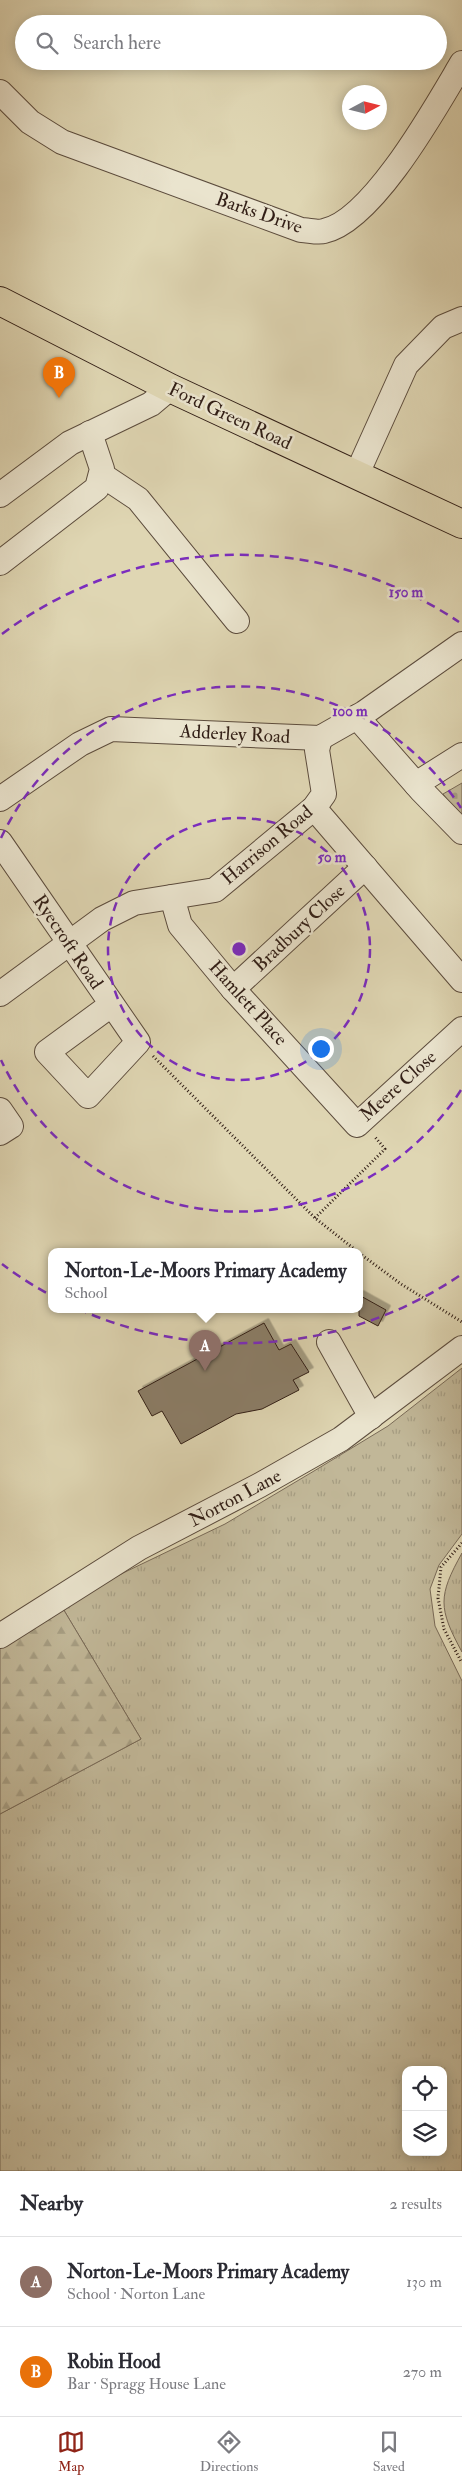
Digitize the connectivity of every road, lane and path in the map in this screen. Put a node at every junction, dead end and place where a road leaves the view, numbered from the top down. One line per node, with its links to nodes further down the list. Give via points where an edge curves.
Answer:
1 (462, 63): 2 (street, Barks Drive, via 406,154 348,220 324,232 302,230 62,142 30,122)
2 (0, 92)
3 (0, 301): 5 (main road, Ford Green Road)
4 (462, 319): 8 (street, via 443,327 406,365)
5 (170, 388): 6 (street, via 150,404); 8 (main road, Ford Green Road)
6 (90, 433): 7 (street); 9 (street, via 46,459)
7 (102, 475): 11 (street, via 93,493); 12 (street, via 138,499)
8 (356, 476): 10 (main road, Ford Green Road)
9 (0, 495)
10 (462, 524)
11 (0, 563)
12 (237, 621)
13 (462, 644): 14 (street)
14 (357, 716): 15 (street); 17 (street)
15 (320, 738): 18 (street, Adderley Road, via 111,729 80,744); 19 (street, Harrison Road, via 317,750 324,794)
16 (462, 755): 17 (street)
17 (416, 784): 20 (street)
18 (0, 799)
19 (314, 808): 22 (street); 23 (street, Harrison Road, via 215,890)
20 (462, 832)
21 (0, 842): 24 (street, Ryecroft Road)
22 (365, 868): 25 (street); 26 (street, Bradbury Close)
23 (172, 897): 24 (street, Harrison Road, via 134,903 102,919); 26 (street, Hamlett Place, via 180,925)
24 (69, 943): 27 (street, Harrison Road); 28 (street, Ryecroft Road)
25 (462, 980)
26 (233, 989): 31 (street, Hamlett Place)
27 (0, 994)
28 (111, 1005): 30 (street, Ryecroft Road); 30 (street, via 47,1052 88,1096)
29 (462, 1029): 33 (street, Meere Close)
30 (138, 1042): 35 (path)
31 (338, 1102): 33 (street, Meere Close, via 357,1124)
32 (0, 1110): 34 (street, via 11,1126)
33 (361, 1121): 35 (path, via 384,1149)
34 (0, 1132)
35 (315, 1218): 36 (path)
36 (352, 1248)
37 (363, 1257): 38 (path)
38 (462, 1322)
39 (329, 1342): 41 (street)
40 (462, 1348): 41 (street, Norton Lane)
41 (371, 1417): 43 (street, Norton Lane, via 317,1453 139,1548)
42 (462, 1544): 44 (path, via 441,1567 438,1598 444,1629)
43 (0, 1636)
44 (462, 1663)

